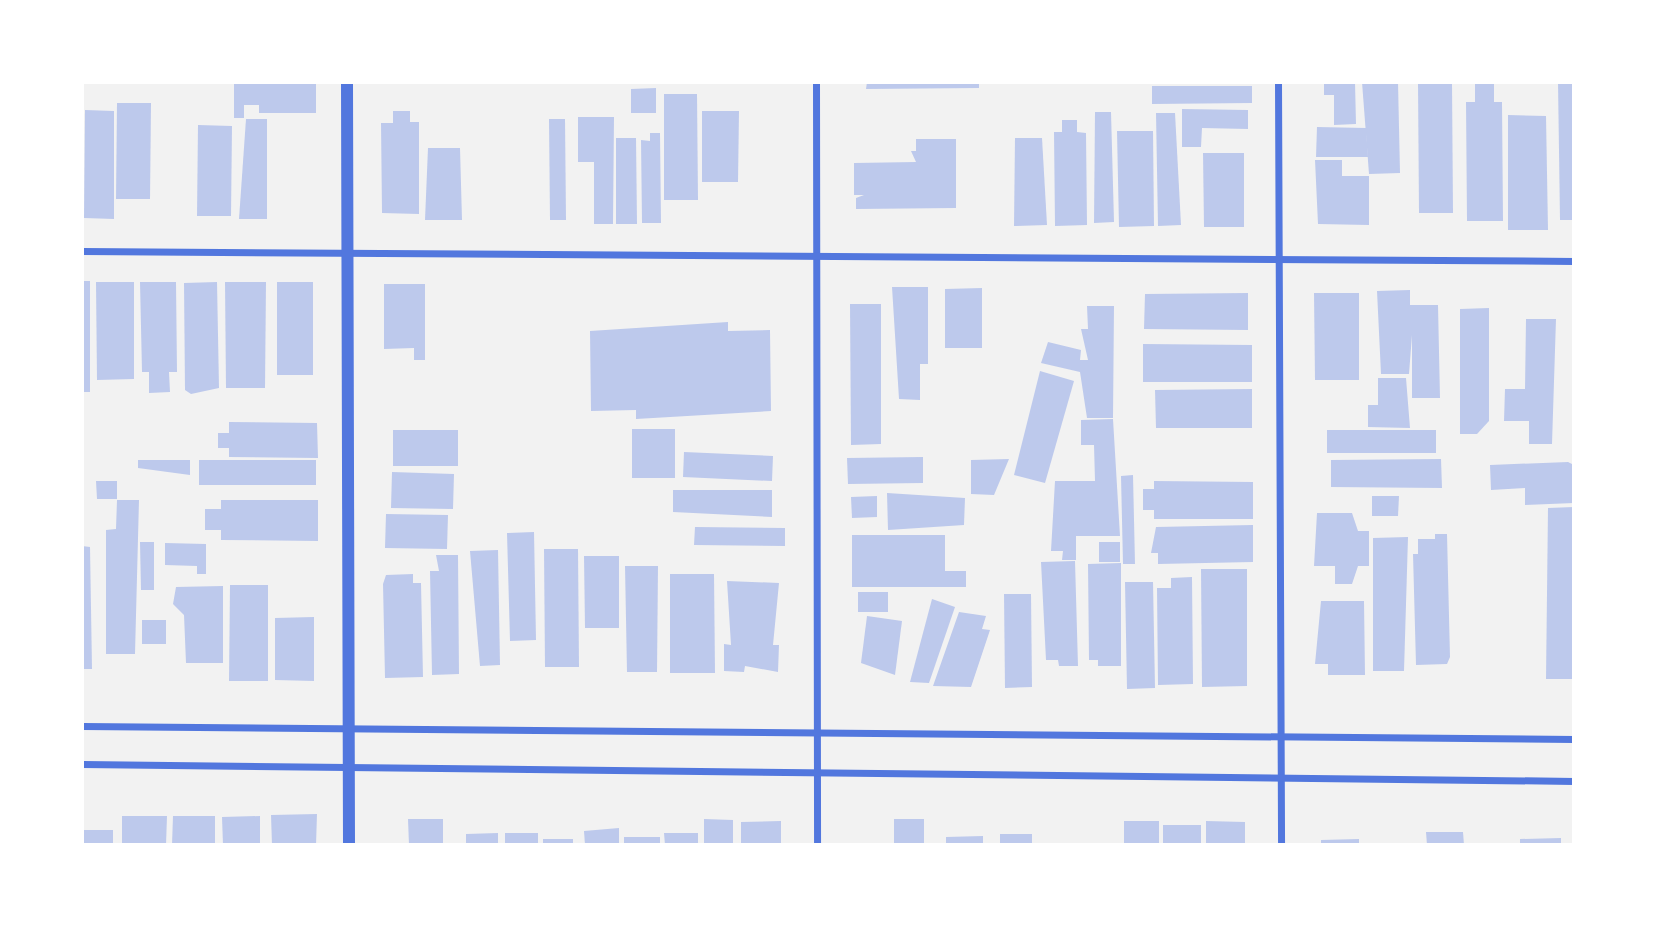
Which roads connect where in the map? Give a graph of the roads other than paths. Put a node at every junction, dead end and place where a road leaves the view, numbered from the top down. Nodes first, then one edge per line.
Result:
1 (347, 82) edge
2 (816, 82) edge
3 (1278, 82) edge
4 (82, 251) edge
5 (347, 253) junction
6 (816, 256) junction
7 (1279, 259) junction
8 (1574, 261) edge
9 (82, 726) edge
10 (349, 727) junction
11 (817, 730) junction
12 (1281, 736) junction
13 (1574, 739) edge
14 (82, 764) edge
15 (349, 766) junction
16 (817, 771) junction
17 (1281, 780) junction
18 (1574, 781) edge
19 (349, 845) edge
20 (817, 845) edge
21 (1281, 845) edge

1 - 5 street
2 - 6 street
3 - 7 street
4 - 5 street
5 - 6 street
5 - 10 street
6 - 7 street
6 - 11 street
7 - 8 street
7 - 12 street
9 - 10 street
10 - 11 street
10 - 15 street
11 - 12 street
11 - 16 street
12 - 13 street
12 - 17 street
14 - 15 street
15 - 16 street
15 - 19 street
16 - 17 street
16 - 20 street
17 - 18 street
17 - 21 street

